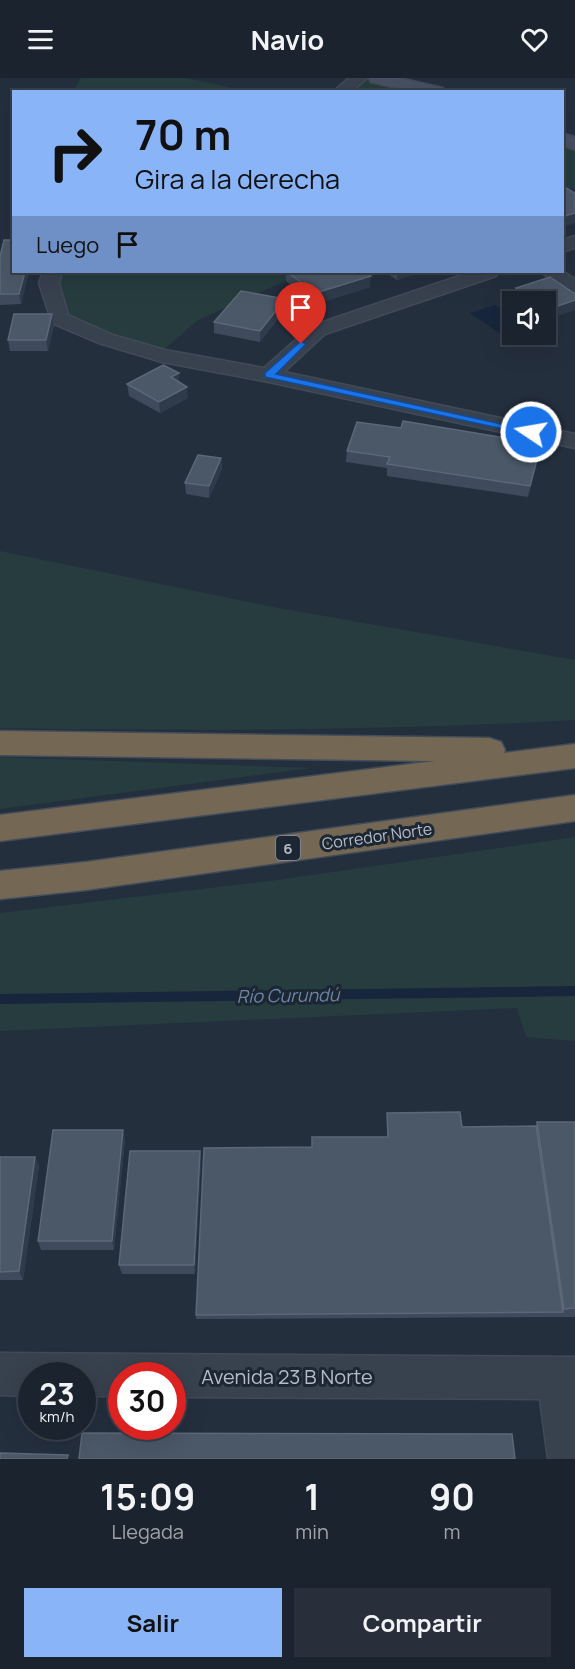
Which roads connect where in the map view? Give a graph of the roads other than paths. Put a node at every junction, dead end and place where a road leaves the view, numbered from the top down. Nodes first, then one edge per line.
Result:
1 (359, 78) edge
2 (377, 78) edge
3 (344, 90) edge
4 (428, 90) edge
5 (52, 273) edge
6 (486, 273) edge
7 (552, 273) edge
8 (575, 288) edge
9 (269, 375) junction
10 (575, 441) edge
11 (0, 743) edge
12 (575, 754) edge
13 (575, 808) edge
14 (0, 828) edge
15 (0, 885) edge
16 (0, 1374) edge
17 (567, 1378) edge
18 (570, 1459) edge

1 - 3 street
2 - 4 street
5 - 9 street
6 - 9 street
7 - 8 street
9 - 10 street
11 - 12 highway
12 - 14 highway
13 - 15 highway, Corredor Norte / 6
16 - 17 street, Avenida 23 B Norte
17 - 18 street

